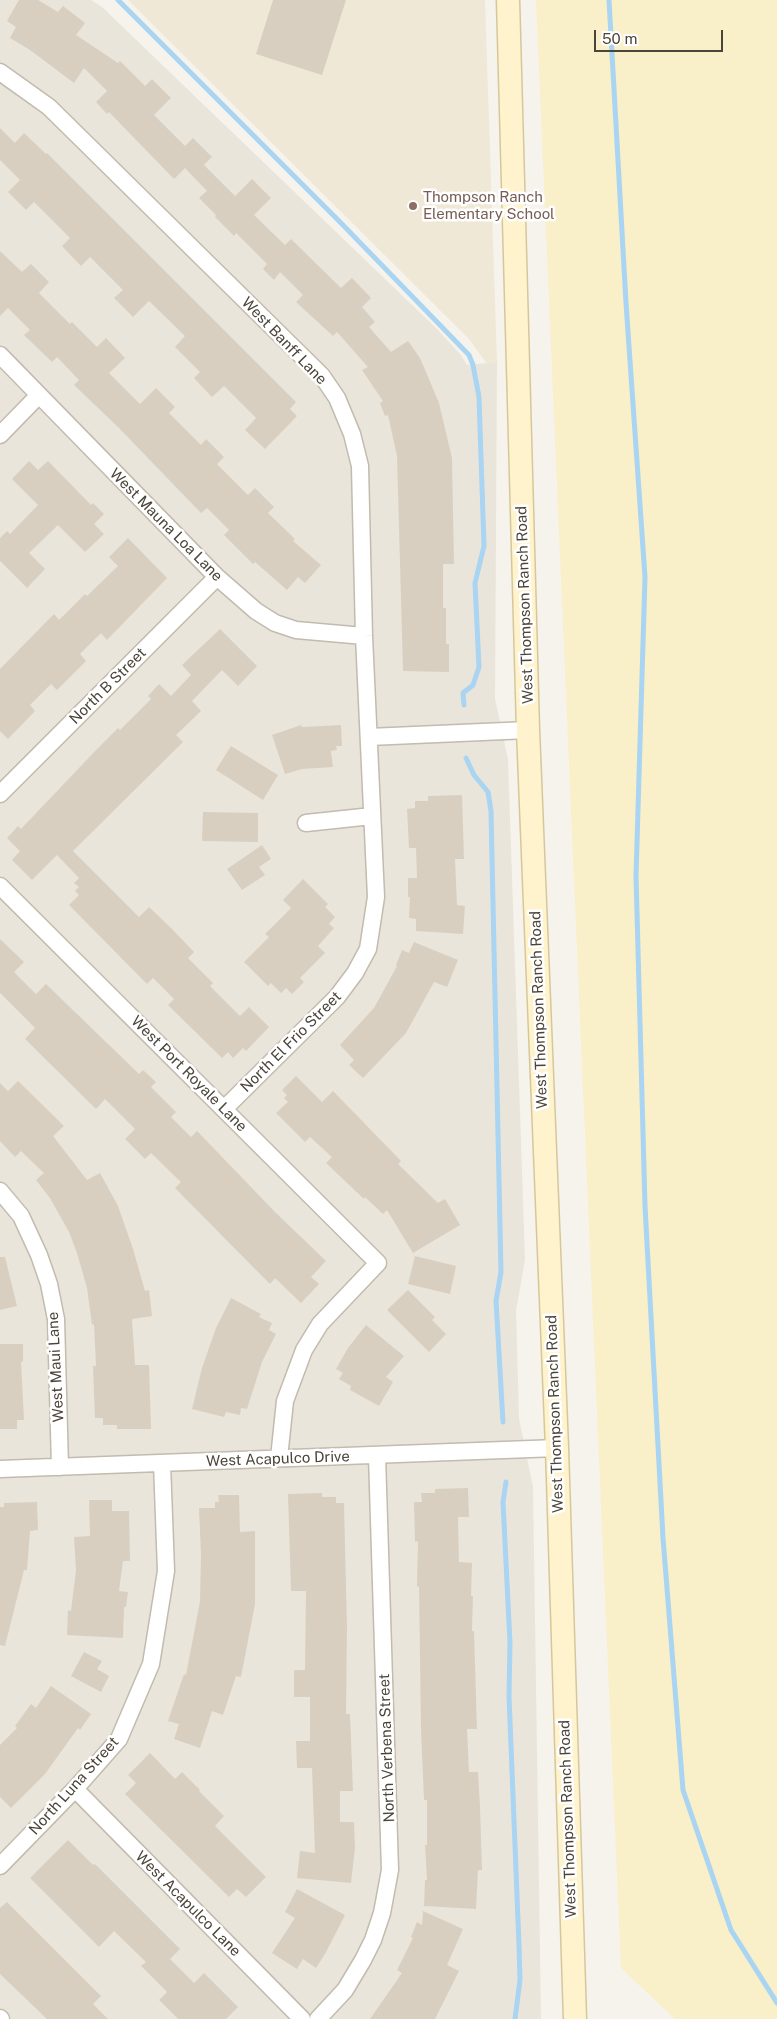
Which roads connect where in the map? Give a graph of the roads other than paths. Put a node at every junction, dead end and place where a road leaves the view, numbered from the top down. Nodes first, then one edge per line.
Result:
1 (508, 0) edge
2 (0, 72) edge
3 (0, 355) edge
4 (40, 395) junction
5 (0, 435) edge
6 (216, 577) junction
7 (364, 636) junction
8 (528, 730) junction
9 (369, 737) junction
10 (0, 794) edge
11 (372, 816) junction
12 (306, 823) dead end
13 (0, 886) edge
14 (224, 1109) junction
15 (0, 1191) edge
16 (557, 1448) junction
17 (377, 1456) junction
18 (279, 1458) junction
19 (162, 1463) junction
20 (60, 1467) junction
21 (0, 1469) edge
22 (75, 1789) junction
23 (0, 1866) edge
24 (302, 2019) edge
25 (318, 2019) edge
26 (575, 2019) edge

1 - 8 main road, West Thompson Ranch Road
2 - 7 street, West Banff Lane
3 - 4 street, West Mauna Loa Lane
4 - 5 street
4 - 6 street, West Mauna Loa Lane
6 - 7 street, West Mauna Loa Lane
6 - 10 street, North B Street
7 - 9 street, West Banff Lane
8 - 9 street
8 - 16 main road, West Thompson Ranch Road
9 - 11 street, North El Frio Street
11 - 12 street
11 - 14 street, North El Frio Street
13 - 14 street, West Port Royale Lane
14 - 18 street, West Port Royale Lane
15 - 20 street, West Maui Lane
16 - 17 street, West Acapulco Drive
16 - 26 main road, West Thompson Ranch Road
17 - 18 street, West Acapulco Drive
17 - 25 street, North Verbena Street
18 - 19 street, West Acapulco Drive
19 - 20 street, West Acapulco Drive
19 - 22 street, North Luna Street
20 - 21 street, West Acapulco Drive
22 - 23 street, North Luna Street
22 - 24 street, West Acapulco Lane

